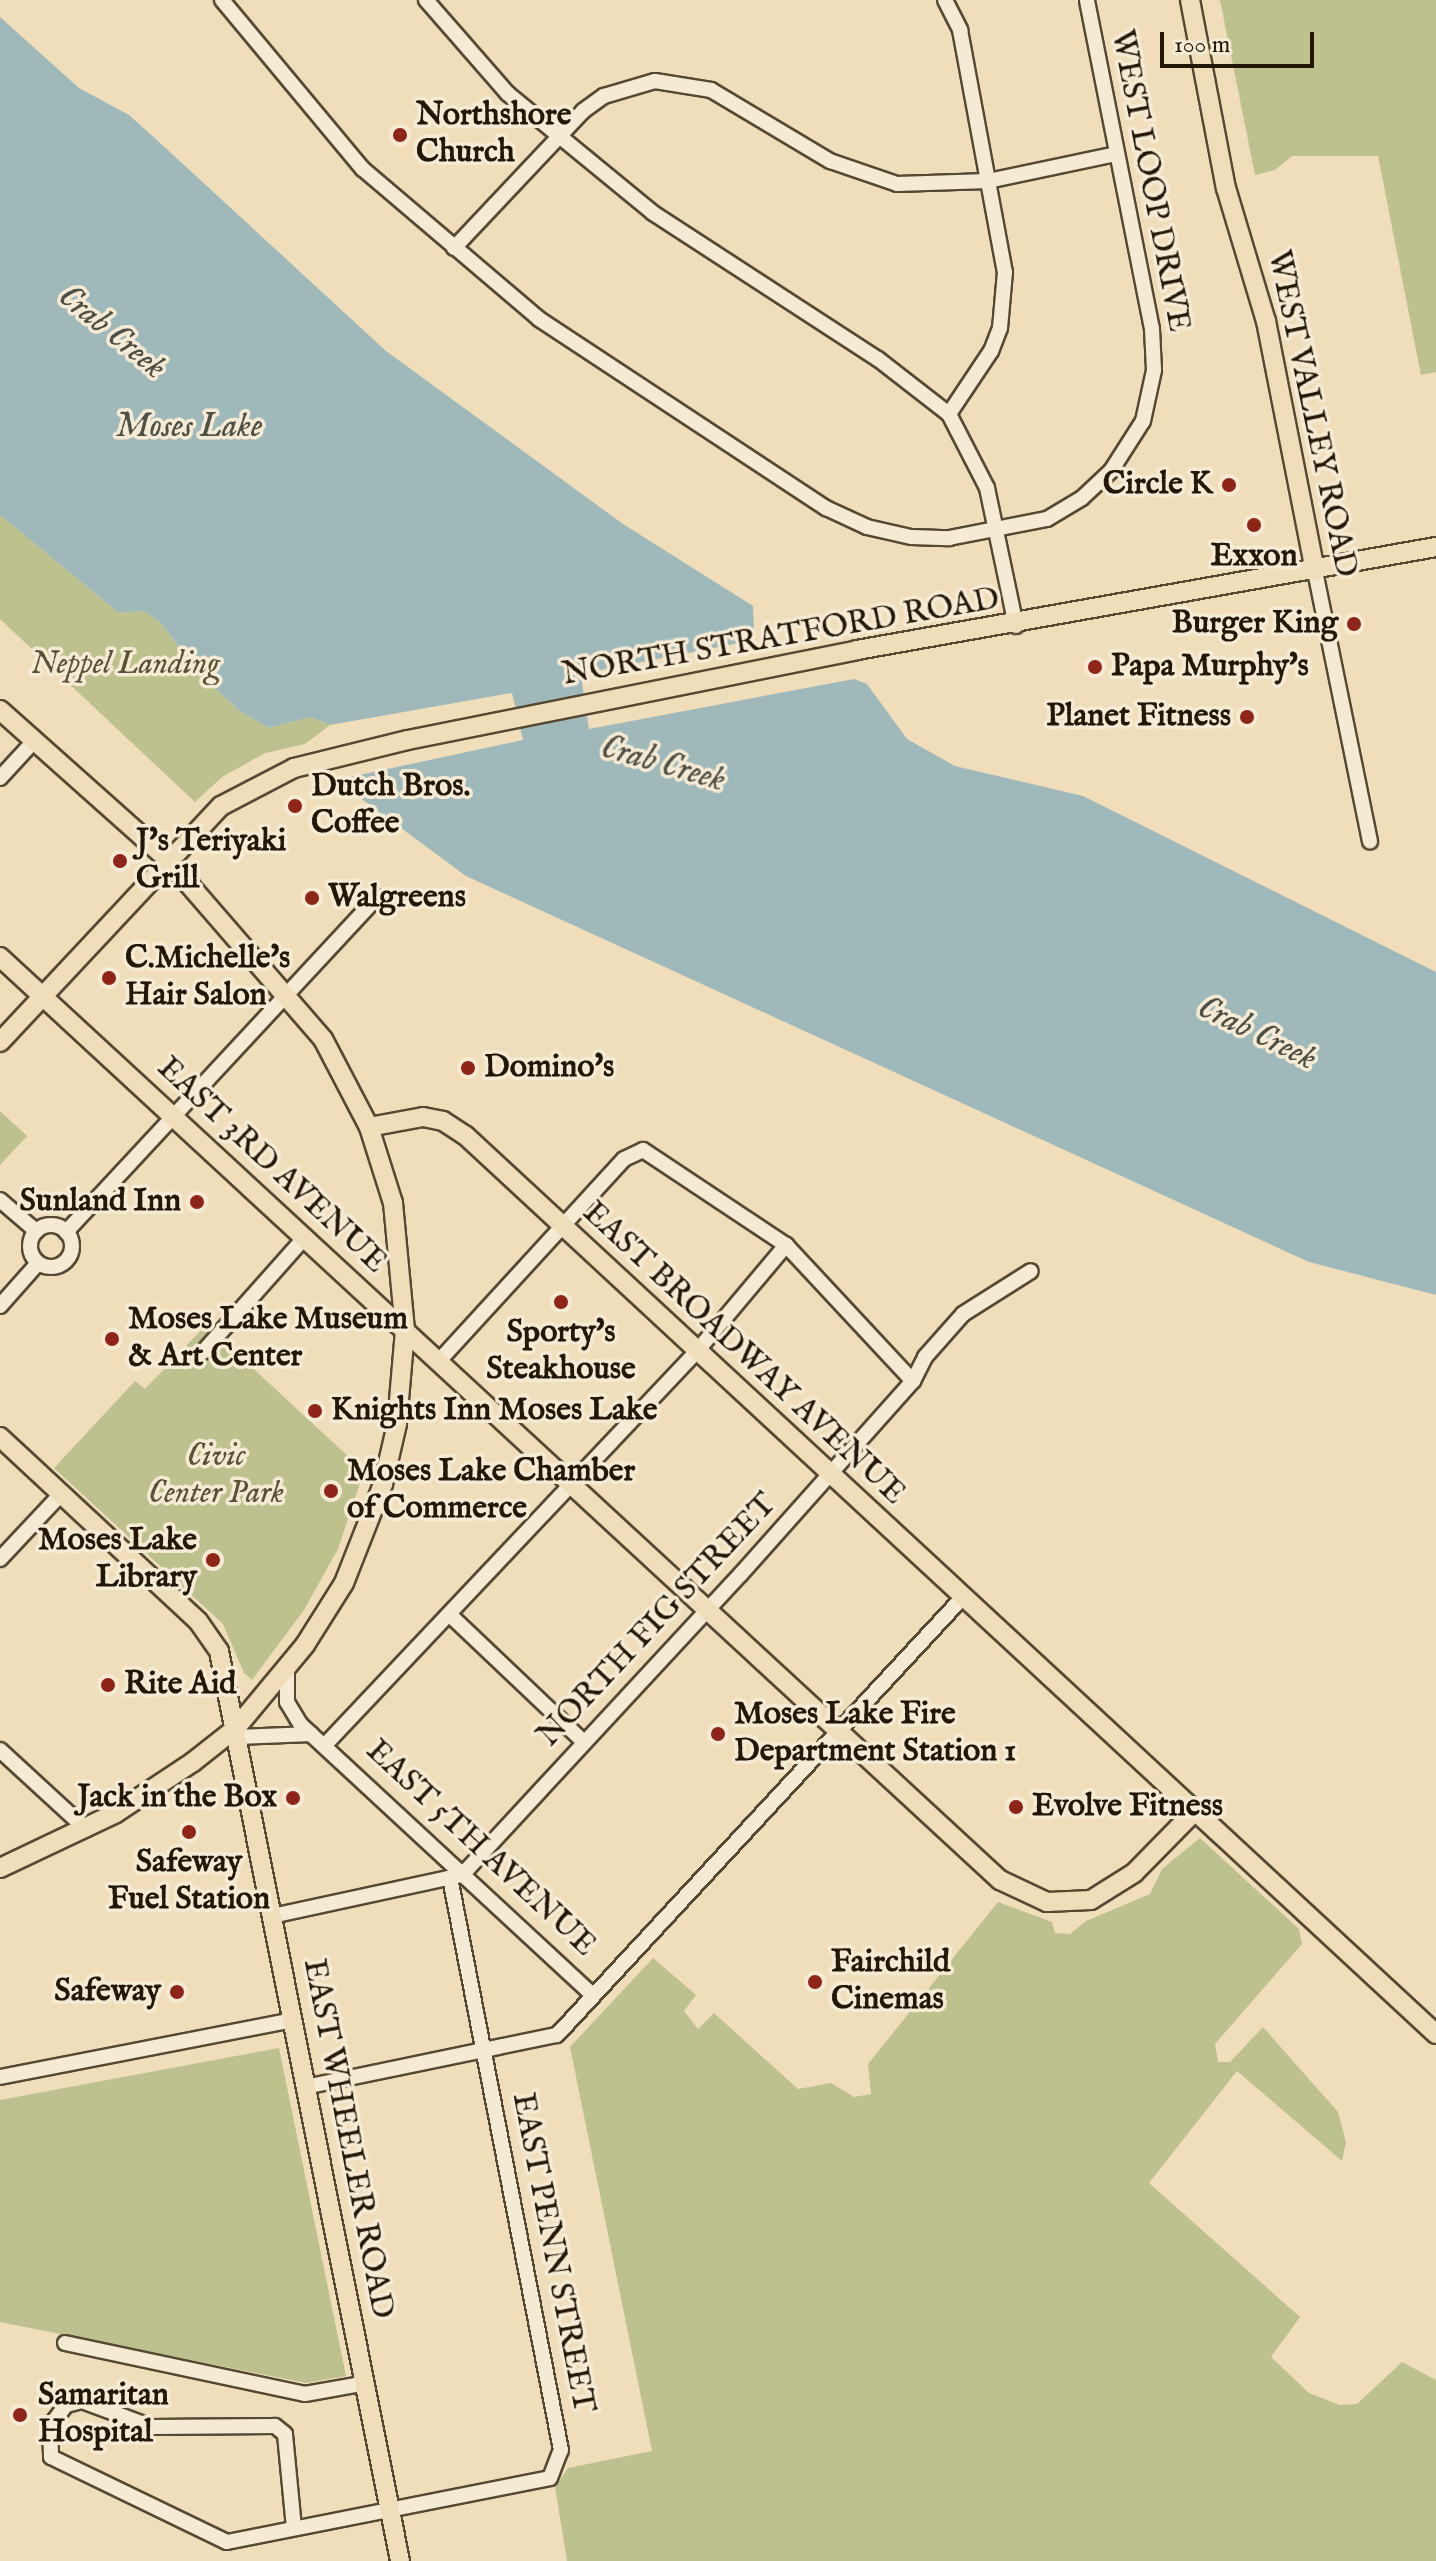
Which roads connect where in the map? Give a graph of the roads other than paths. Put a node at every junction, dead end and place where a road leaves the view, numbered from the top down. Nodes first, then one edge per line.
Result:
1 (222, 0) edge
2 (426, 0) edge
3 (945, 0) edge
4 (1087, 0) edge
5 (1190, 0) edge
6 (560, 135) junction
7 (1116, 154) junction
8 (988, 181) junction
9 (454, 248) junction
10 (949, 414) junction
11 (999, 532) junction
12 (1436, 547) edge
13 (1315, 571) junction
14 (1016, 626) junction
15 (0, 710) edge
16 (34, 741) junction
17 (0, 778) edge
18 (1370, 841) dead end
19 (167, 859) junction
20 (377, 897) dead end
21 (0, 957) edge
22 (287, 992) junction
23 (42, 996) junction
24 (0, 1042) edge
25 (173, 1117) junction
26 (369, 1127) junction
27 (0, 1200) edge
28 (562, 1228) junction
29 (36, 1231) junction
30 (66, 1232) junction
31 (305, 1237) junction
32 (786, 1245) junction
33 (38, 1263) junction
34 (1031, 1271) dead end
35 (0, 1306) edge
36 (405, 1330) junction
37 (698, 1350) junction
38 (203, 1352) dead end
39 (438, 1362) junction
40 (913, 1381) junction
41 (0, 1437) edge
42 (830, 1474) junction
43 (573, 1484) junction
44 (61, 1494) junction
45 (0, 1559) edge
46 (963, 1597) junction
47 (708, 1609) junction
48 (451, 1616) junction
49 (288, 1666) junction
50 (840, 1729) junction
51 (237, 1732) junction
52 (311, 1734) junction
53 (584, 1742) junction
54 (325, 1745) junction
55 (0, 1750) edge
56 (1194, 1812) junction
57 (86, 1829) junction
58 (0, 1868) edge
59 (456, 1876) junction
60 (272, 1916) junction
61 (593, 1995) junction
62 (293, 2020) junction
63 (1436, 2034) edge
64 (484, 2053) junction
65 (0, 2077) edge
66 (305, 2087) junction
67 (65, 2343) dead end
68 (366, 2383) junction
69 (390, 2508) junction
70 (294, 2528) junction
71 (400, 2561) edge

1 - 9 street, WEST LOOP DRIVE
2 - 6 street
3 - 8 street
4 - 7 street, WEST LOOP DRIVE
5 - 13 main road, WEST VALLEY ROAD
6 - 8 street
6 - 9 street
6 - 10 street
7 - 8 street
7 - 11 street, WEST LOOP DRIVE
8 - 10 street
9 - 11 street, WEST LOOP DRIVE
10 - 11 street
11 - 14 street
12 - 13 main road, NORTH STRATFORD ROAD
13 - 14 main road, NORTH STRATFORD ROAD
13 - 18 street, WEST VALLEY ROAD
14 - 19 main road, NORTH STRATFORD ROAD
15 - 16 main road
16 - 17 street
16 - 19 main road
19 - 22 main road
19 - 23 main road, NORTH STRATFORD ROAD
20 - 22 street
21 - 23 main road, EAST 3RD AVENUE
22 - 25 street
22 - 26 main road
23 - 24 main road, NORTH STRATFORD ROAD
23 - 25 main road, EAST 3RD AVENUE
25 - 30 street
25 - 31 main road, EAST 3RD AVENUE
26 - 28 main road, EAST BROADWAY AVENUE
26 - 36 main road
27 - 29 street
28 - 32 street
28 - 37 main road, EAST BROADWAY AVENUE
28 - 39 street
29 - 30 street
29 - 33 street
30 - 33 street
31 - 36 main road, EAST 3RD AVENUE
31 - 38 street
32 - 37 street
32 - 40 street
33 - 35 street
34 - 40 street, NORTH FIG STREET
36 - 39 main road, EAST 3RD AVENUE
36 - 49 main road
37 - 42 main road, EAST BROADWAY AVENUE
37 - 43 street
39 - 43 main road, EAST 3RD AVENUE
40 - 42 street, NORTH FIG STREET
41 - 44 main road
42 - 46 main road, EAST BROADWAY AVENUE
42 - 47 street, NORTH FIG STREET
43 - 47 main road, EAST 3RD AVENUE
43 - 48 street
44 - 45 street
44 - 51 main road
46 - 50 street
46 - 56 main road, EAST BROADWAY AVENUE
47 - 50 main road, EAST 3RD AVENUE
47 - 53 street, NORTH FIG STREET
48 - 53 street
48 - 54 street
49 - 51 main road
49 - 52 street, EAST 5TH AVENUE
50 - 56 main road, EAST 3RD AVENUE
50 - 61 street
51 - 52 street
51 - 57 main road
51 - 60 main road, EAST WHEELER ROAD
52 - 54 street, EAST 5TH AVENUE
53 - 59 street, NORTH FIG STREET
54 - 59 street, EAST 5TH AVENUE
55 - 57 street
56 - 63 main road, EAST BROADWAY AVENUE
57 - 58 main road
59 - 60 street
59 - 61 street, EAST 5TH AVENUE
59 - 64 street, EAST PENN STREET
60 - 62 main road, EAST WHEELER ROAD
61 - 64 street
62 - 65 street
62 - 66 main road, EAST WHEELER ROAD
64 - 66 street
64 - 69 street, EAST PENN STREET
66 - 68 main road, EAST WHEELER ROAD
67 - 68 street
68 - 69 main road, EAST WHEELER ROAD
69 - 70 street
69 - 71 main road, EAST WHEELER ROAD
70 - 70 street

